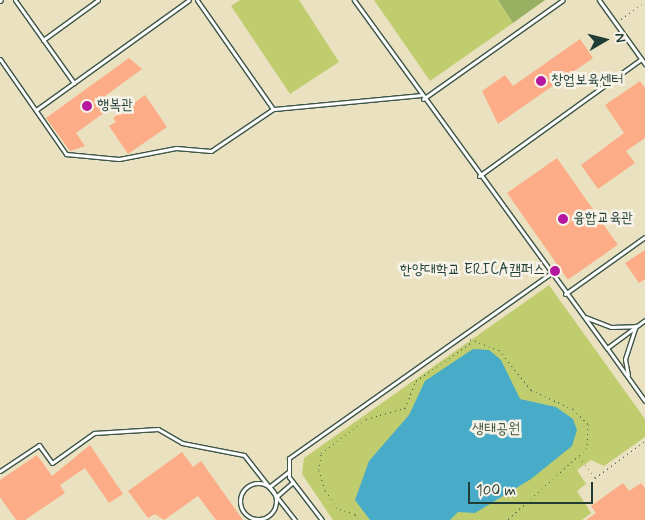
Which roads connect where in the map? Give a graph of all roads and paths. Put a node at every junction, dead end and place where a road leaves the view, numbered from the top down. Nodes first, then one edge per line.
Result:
1 (15, 0) edge
2 (98, 0) edge
3 (189, 0) edge
4 (197, 0) edge
5 (354, 0) edge
6 (564, 0) edge
7 (599, 0) edge
8 (645, 2) edge
9 (616, 23) junction
10 (43, 40) junction
11 (0, 59) edge
12 (641, 59) junction
13 (645, 64) edge
14 (74, 83) junction
15 (420, 95) junction
16 (423, 99) junction
17 (274, 109) junction
18 (36, 110) junction
19 (479, 176) junction
20 (645, 237) edge
21 (550, 274) junction
22 (565, 294) junction
23 (582, 315) junction
24 (645, 320) edge
25 (637, 326) junction
26 (607, 348) junction
27 (629, 379) junction
28 (645, 401) edge
29 (645, 441) edge
30 (579, 456) junction
31 (0, 471) edge
32 (288, 472) junction
33 (293, 482) junction
34 (271, 488) junction
35 (276, 496) junction
36 (295, 520) edge
37 (322, 520) edge
38 (357, 520) edge
39 (507, 520) edge

1 - 10 lane
2 - 10 lane
3 - 14 lane
4 - 17 lane
5 - 15 lane
6 - 16 lane
7 - 9 lane
8 - 9 path
9 - 12 lane
10 - 14 lane
11 - 18 lane
12 - 13 lane
12 - 19 lane
14 - 18 lane
15 - 16 lane
15 - 17 lane
16 - 19 lane
17 - 18 lane
19 - 21 lane
20 - 22 lane
21 - 22 lane
21 - 32 lane
22 - 23 lane
23 - 25 lane
23 - 26 lane
24 - 25 lane
25 - 26 lane
25 - 27 lane
26 - 27 lane
27 - 28 lane
29 - 30 path
30 - 38 path
30 - 39 path
31 - 34 lane
32 - 33 lane
32 - 34 lane
33 - 35 lane
33 - 37 lane
34 - 34 lane
34 - 35 lane
35 - 36 lane

